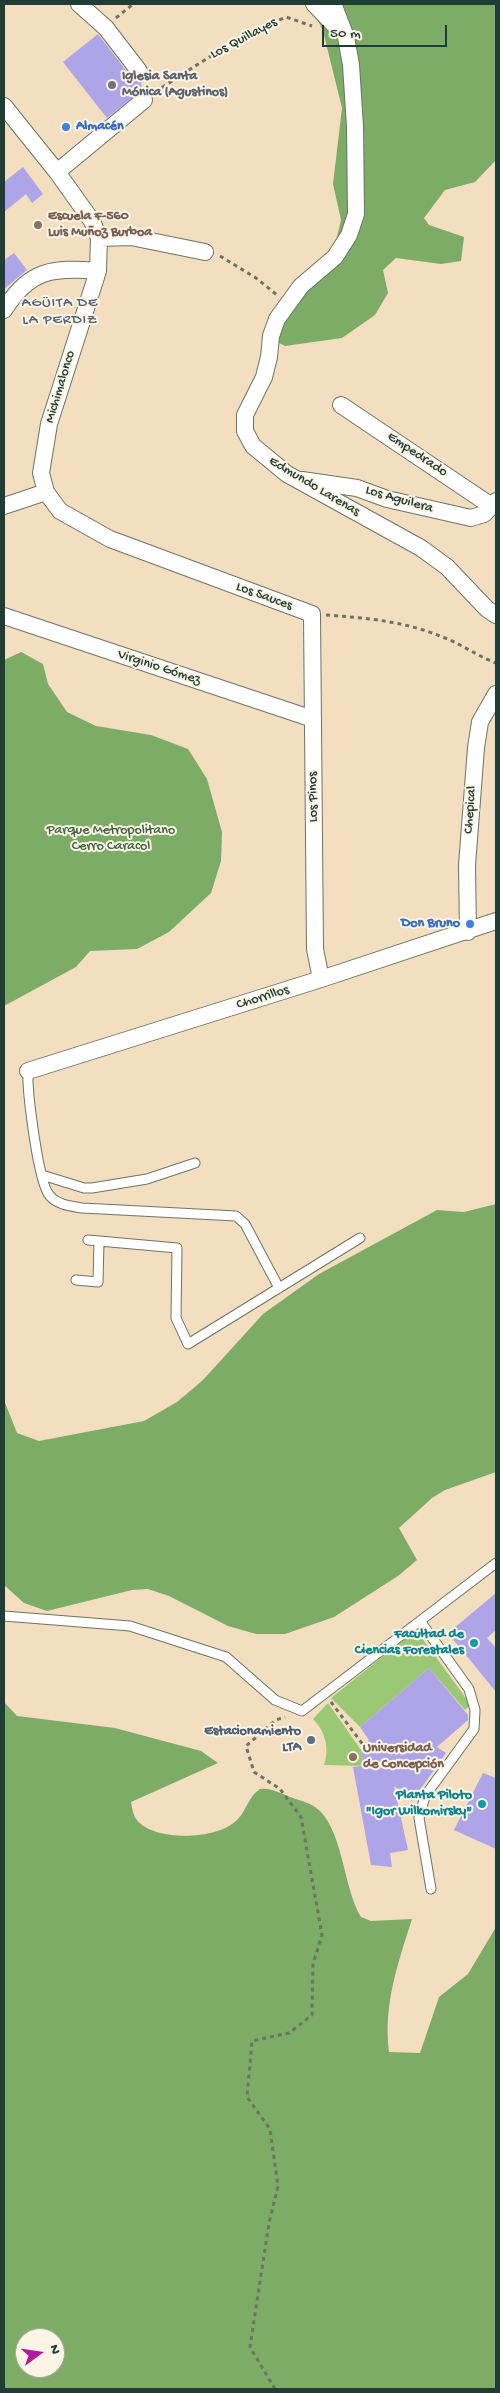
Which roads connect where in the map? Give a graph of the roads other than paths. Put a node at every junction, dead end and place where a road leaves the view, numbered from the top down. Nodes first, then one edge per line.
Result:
1 (79, 4) edge
2 (314, 4) edge
3 (333, 5) edge
4 (346, 37) junction
5 (139, 71) dead end
6 (144, 100) road end
7 (4, 106) edge
8 (57, 172) junction
9 (99, 238) junction
10 (205, 252) road end
11 (98, 271) junction
12 (4, 310) edge
13 (341, 405) dead end
14 (295, 479) junction
15 (46, 492) junction
16 (495, 504) edge
17 (4, 506) edge
18 (312, 614) joint
19 (496, 615) edge
20 (4, 616) edge
21 (496, 694) edge
22 (313, 719) junction
23 (496, 921) edge
24 (468, 932) junction
25 (321, 980) junction
26 (28, 1070) joint
27 (195, 1163) dead end
28 (42, 1175) junction
29 (360, 1238) dead end
30 (88, 1240) dead end
31 (99, 1241) junction
32 (76, 1280) dead end
33 (279, 1288) junction
34 (496, 1563) edge
35 (4, 1616) edge
36 (420, 1621) junction
37 (431, 1889) dead end

1 - 5 street
2 - 4 street
3 - 4 street, Edmundo Larenas
4 - 14 street, Edmundo Larenas
6 - 8 street
7 - 8 street, Michimalonco
8 - 9 street, Michimalonco
9 - 10 street
9 - 11 street, Michimalonco
11 - 12 street
11 - 15 street, Michimalonco
13 - 16 street, Empedrado
14 - 16 street, Los Aguilera
14 - 19 street, Edmundo Larenas
15 - 17 street
15 - 18 street, Los Sauces
18 - 22 street, Los Pinos
20 - 22 street, Virginio Gómez
21 - 24 street, Chepical
22 - 25 street, Los Pinos
23 - 24 street, Chorrillos
24 - 25 street, Chorrillos
25 - 26 street, Chorrillos
26 - 28 lane
27 - 28 lane
28 - 33 lane
29 - 33 lane
30 - 31 lane
31 - 32 lane
31 - 33 lane
34 - 36 lane
35 - 36 lane
36 - 37 lane

